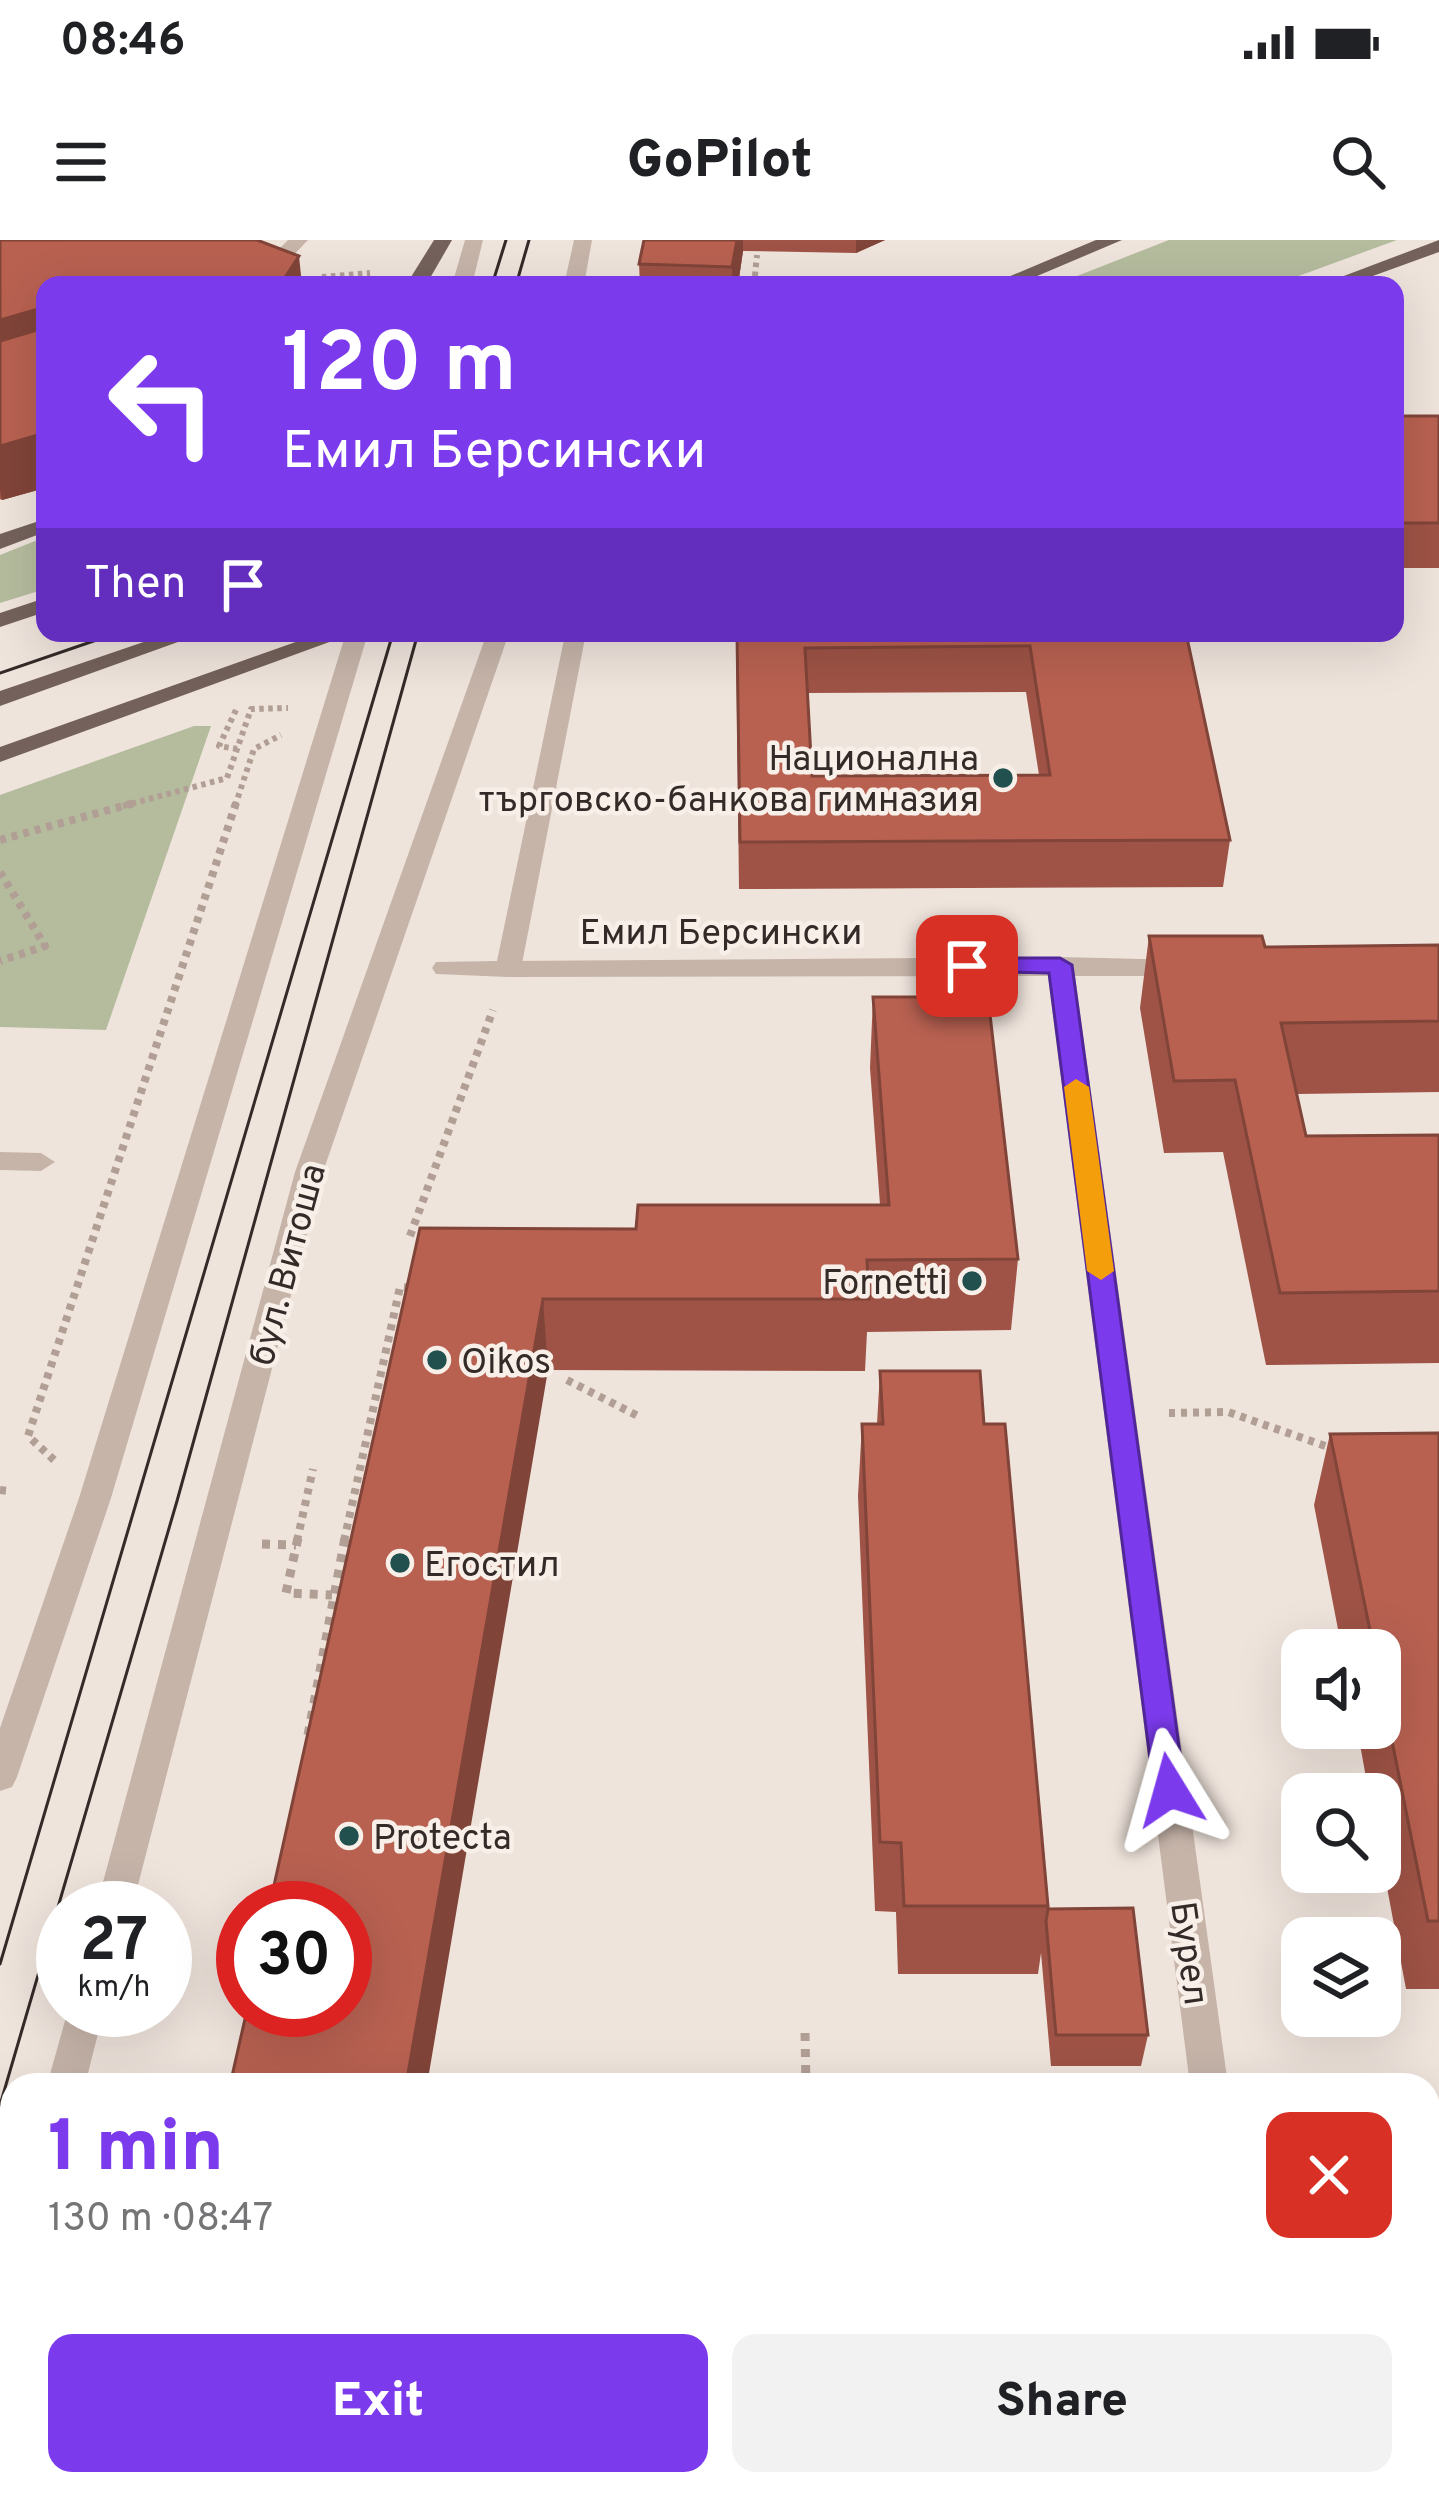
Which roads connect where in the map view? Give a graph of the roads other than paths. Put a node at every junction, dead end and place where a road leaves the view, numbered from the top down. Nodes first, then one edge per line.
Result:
1 (299, 240) edge
2 (443, 240) edge
3 (474, 240) edge
4 (583, 240) edge
5 (1113, 240) edge
6 (1439, 246) edge
7 (233, 265) edge
8 (255, 276) edge
9 (269, 276) edge
10 (421, 276) edge
11 (464, 276) edge
12 (576, 276) edge
13 (1022, 276) edge
14 (1355, 276) edge
15 (36, 528) edge
16 (0, 542) edge
17 (36, 608) edge
18 (0, 620) edge
19 (166, 642) edge
20 (317, 642) edge
21 (354, 642) edge
22 (495, 642) edge
23 (575, 642) edge
24 (0, 699) edge
25 (0, 754) edge
26 (1060, 965) junction
27 (445, 968) dead end
28 (1202, 968) edge
29 (508, 969) junction
30 (0, 1162) edge
31 (40, 1162) dead end
32 (0, 1777) edge
33 (120, 1881) edge
34 (78, 2037) edge
35 (68, 2073) edge
36 (1207, 2073) edge

1 - 9 street
2 - 10 main road
3 - 11 street
4 - 12 street
5 - 13 main road
6 - 14 main road
7 - 8 street
15 - 16 main road
17 - 18 main road
19 - 24 main road
20 - 25 main road
21 - 32 street
22 - 33 street, бул. Витоша
23 - 29 street
26 - 28 street, Емил Берсински
26 - 29 street, Емил Берсински
26 - 36 street, Бурел
27 - 29 street, Емил Берсински
30 - 31 street
34 - 35 street

